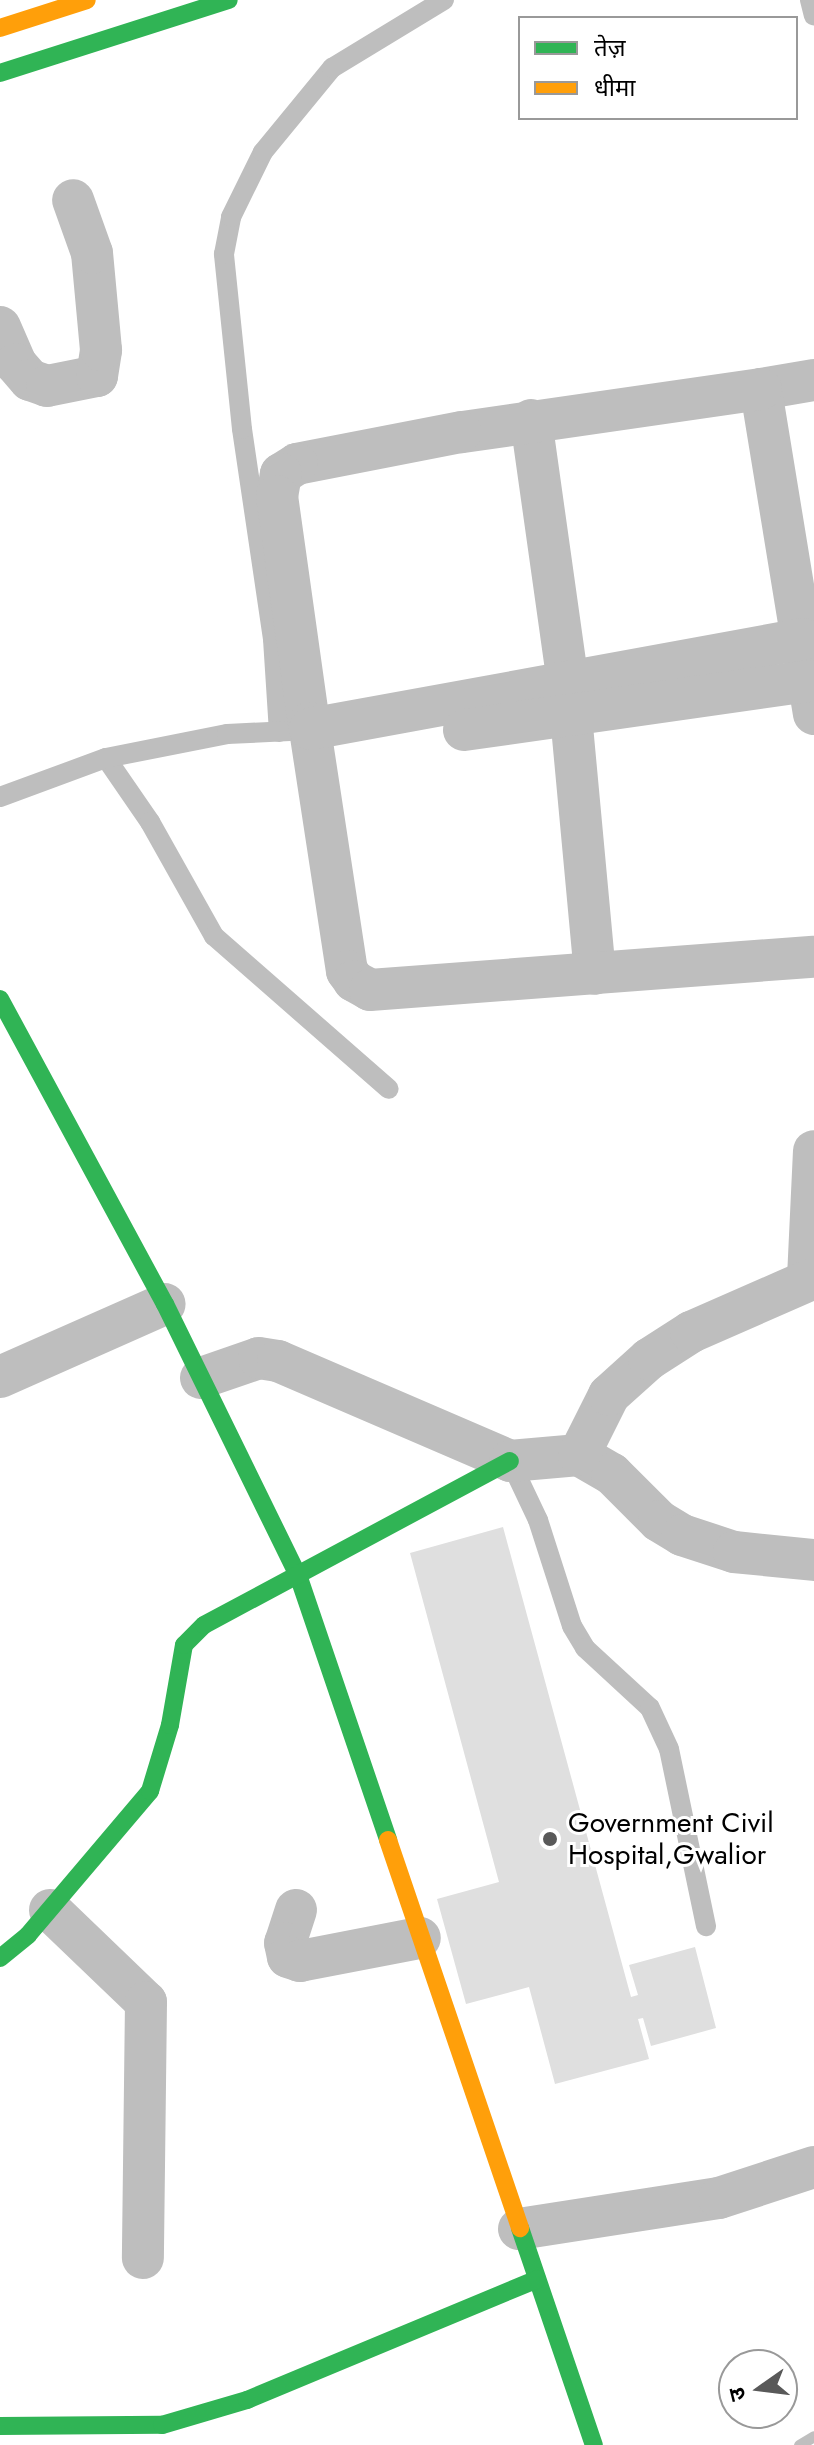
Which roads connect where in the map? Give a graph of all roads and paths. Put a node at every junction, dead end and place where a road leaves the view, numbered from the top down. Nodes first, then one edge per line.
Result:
1 (87, 0) edge
2 (229, 0) edge
3 (444, 0) edge
4 (810, 0) edge
5 (814, 16) edge
6 (0, 28) edge
7 (0, 73) edge
8 (73, 200) dead end
9 (0, 327) edge
10 (814, 380) edge
11 (761, 389) junction
12 (531, 420) junction
13 (803, 639) junction
14 (812, 698) edge
15 (568, 699) junction
16 (302, 738) junction
17 (106, 758) junction
18 (0, 797) edge
19 (814, 957) edge
20 (595, 974) junction
21 (1, 1002) edge
22 (10, 1045) edge
23 (389, 1089) dead end
24 (814, 1151) edge
25 (811, 1278) edge
26 (165, 1304) junction
27 (0, 1377) edge
28 (201, 1378) junction
29 (579, 1455) junction
30 (510, 1461) junction
31 (814, 1560) edge
32 (299, 1578) junction
33 (50, 1910) junction
34 (296, 1910) dead end
35 (706, 1926) dead end
36 (420, 1938) junction
37 (0, 1958) edge
38 (814, 2167) edge
39 (519, 2229) junction
40 (143, 2258) dead end
41 (537, 2279) junction
42 (0, 2426) edge
43 (594, 2445) edge

1 - 6 main road
2 - 7 main road
3 - 16 lane
4 - 5 lane
8 - 9 street
10 - 11 street
11 - 12 street
11 - 13 street
12 - 15 street
12 - 16 street
13 - 14 street
13 - 15 street
14 - 15 street
15 - 16 street
15 - 20 street
16 - 17 lane
16 - 20 street
17 - 18 lane
17 - 23 lane
19 - 20 street
21 - 22 main road
22 - 26 main road
24 - 25 street
25 - 29 street
26 - 27 street
26 - 28 main road
28 - 30 street
28 - 32 main road
29 - 30 street
29 - 31 street
30 - 32 main road
30 - 35 lane
32 - 33 main road
32 - 36 main road
33 - 37 main road
33 - 40 street
34 - 36 street
36 - 39 main road
38 - 39 street
39 - 41 main road
41 - 42 main road
41 - 43 main road

